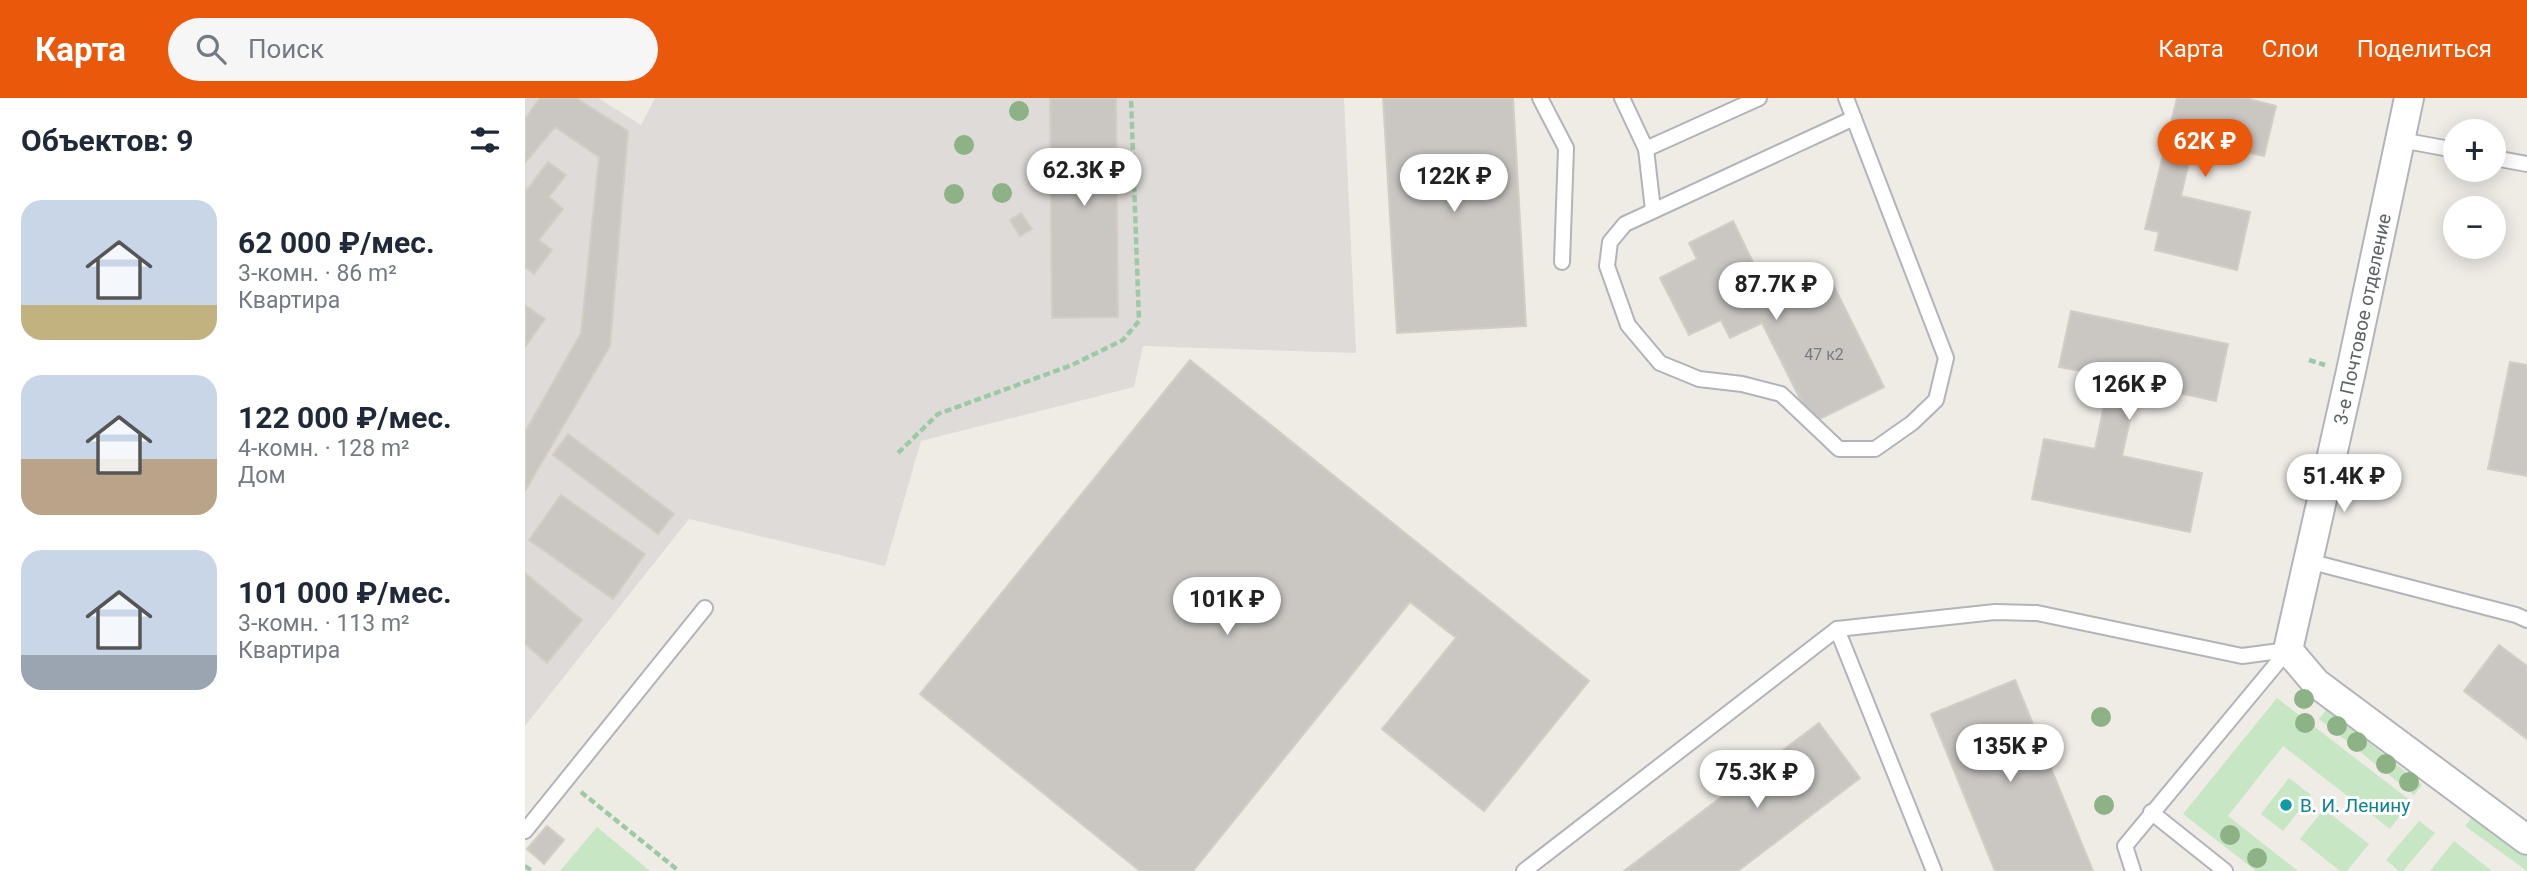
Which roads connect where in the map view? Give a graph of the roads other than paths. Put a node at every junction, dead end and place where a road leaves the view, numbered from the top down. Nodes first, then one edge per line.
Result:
1 (1540, 98) edge
2 (1622, 98) edge
3 (1759, 98) edge
4 (1846, 98) edge
5 (2409, 98) edge
6 (1854, 118) junction
7 (2401, 140) junction
8 (2443, 148) edge
9 (1646, 149) junction
10 (2506, 160) edge
11 (2527, 164) edge
12 (1653, 210) junction
13 (1562, 262) dead end
14 (2308, 561) junction
15 (705, 608) dead end
16 (2527, 620) edge
17 (1837, 629) junction
18 (2288, 650) junction
19 (2151, 812) junction
20 (525, 831) edge
21 (2527, 840) edge
22 (1524, 871) edge
23 (1934, 871) edge
24 (2133, 871) edge
25 (2225, 871) edge

1 - 13 lane
2 - 9 lane
3 - 9 lane
4 - 6 lane
5 - 7 street, 3-е Почтовое отделение
6 - 12 lane
6 - 12 lane
7 - 8 lane
7 - 14 street, 3-е Почтовое отделение
9 - 12 lane
10 - 11 lane
14 - 16 lane
14 - 18 street, 3-е Почтовое отделение
15 - 20 lane
17 - 18 lane
17 - 22 lane
17 - 23 lane
18 - 19 lane
18 - 21 street
19 - 24 lane
19 - 25 lane

